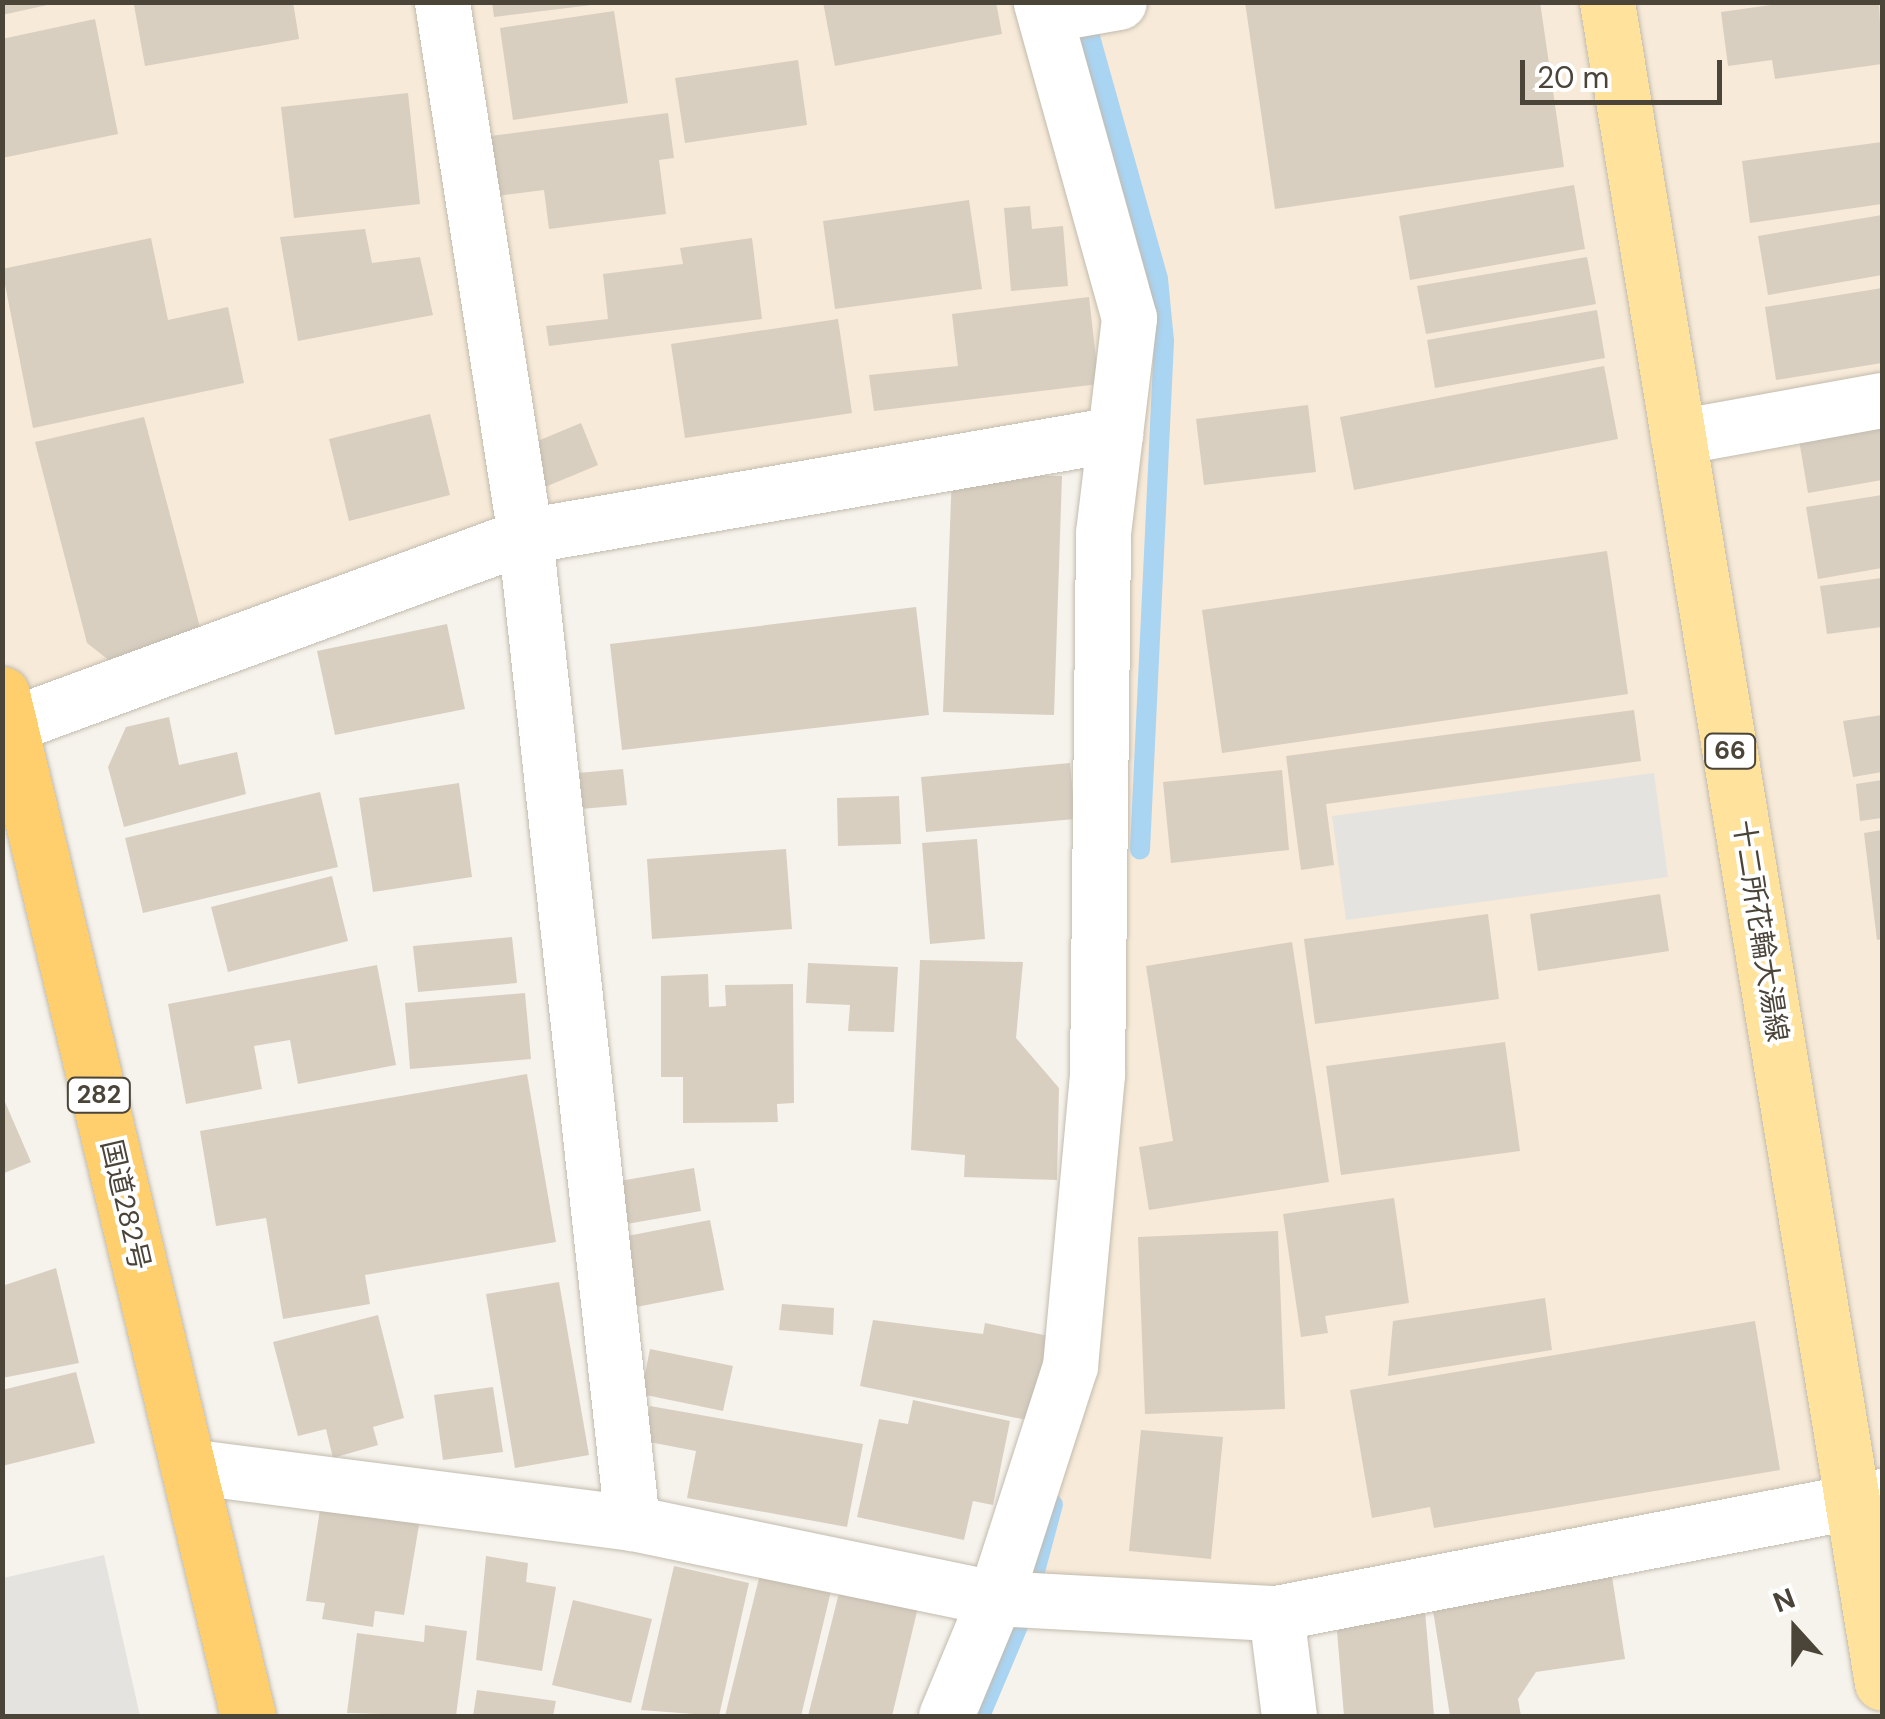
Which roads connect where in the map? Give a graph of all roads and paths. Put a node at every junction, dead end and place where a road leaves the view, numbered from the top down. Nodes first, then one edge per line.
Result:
1 (442, 2) edge
2 (1118, 2) edge
3 (1606, 2) edge
4 (1045, 10) edge
5 (1882, 400) edge
6 (1115, 434) junction
7 (1678, 437) junction
8 (525, 536) junction
9 (5, 715) edge
10 (188, 1466) junction
11 (1868, 1498) edge
12 (632, 1523) junction
13 (995, 1598) junction
14 (1276, 1613) junction
15 (1882, 1683) edge
16 (248, 1716) edge
17 (946, 1716) edge
18 (1289, 1716) edge

1 - 8 street
2 - 4 street
3 - 7 main road, 十二所花輪大湯線 / 66
4 - 6 street
5 - 7 street
6 - 8 street
6 - 13 street
7 - 11 main road, 十二所花輪大湯線 / 66
8 - 9 street
8 - 12 street
9 - 10 highway, 国道282号 / 282
10 - 12 street
10 - 16 highway, 国道282号 / 282
11 - 14 street
11 - 15 main road, 十二所花輪大湯線 / 66
12 - 13 street
13 - 14 street
13 - 17 street
14 - 18 street

